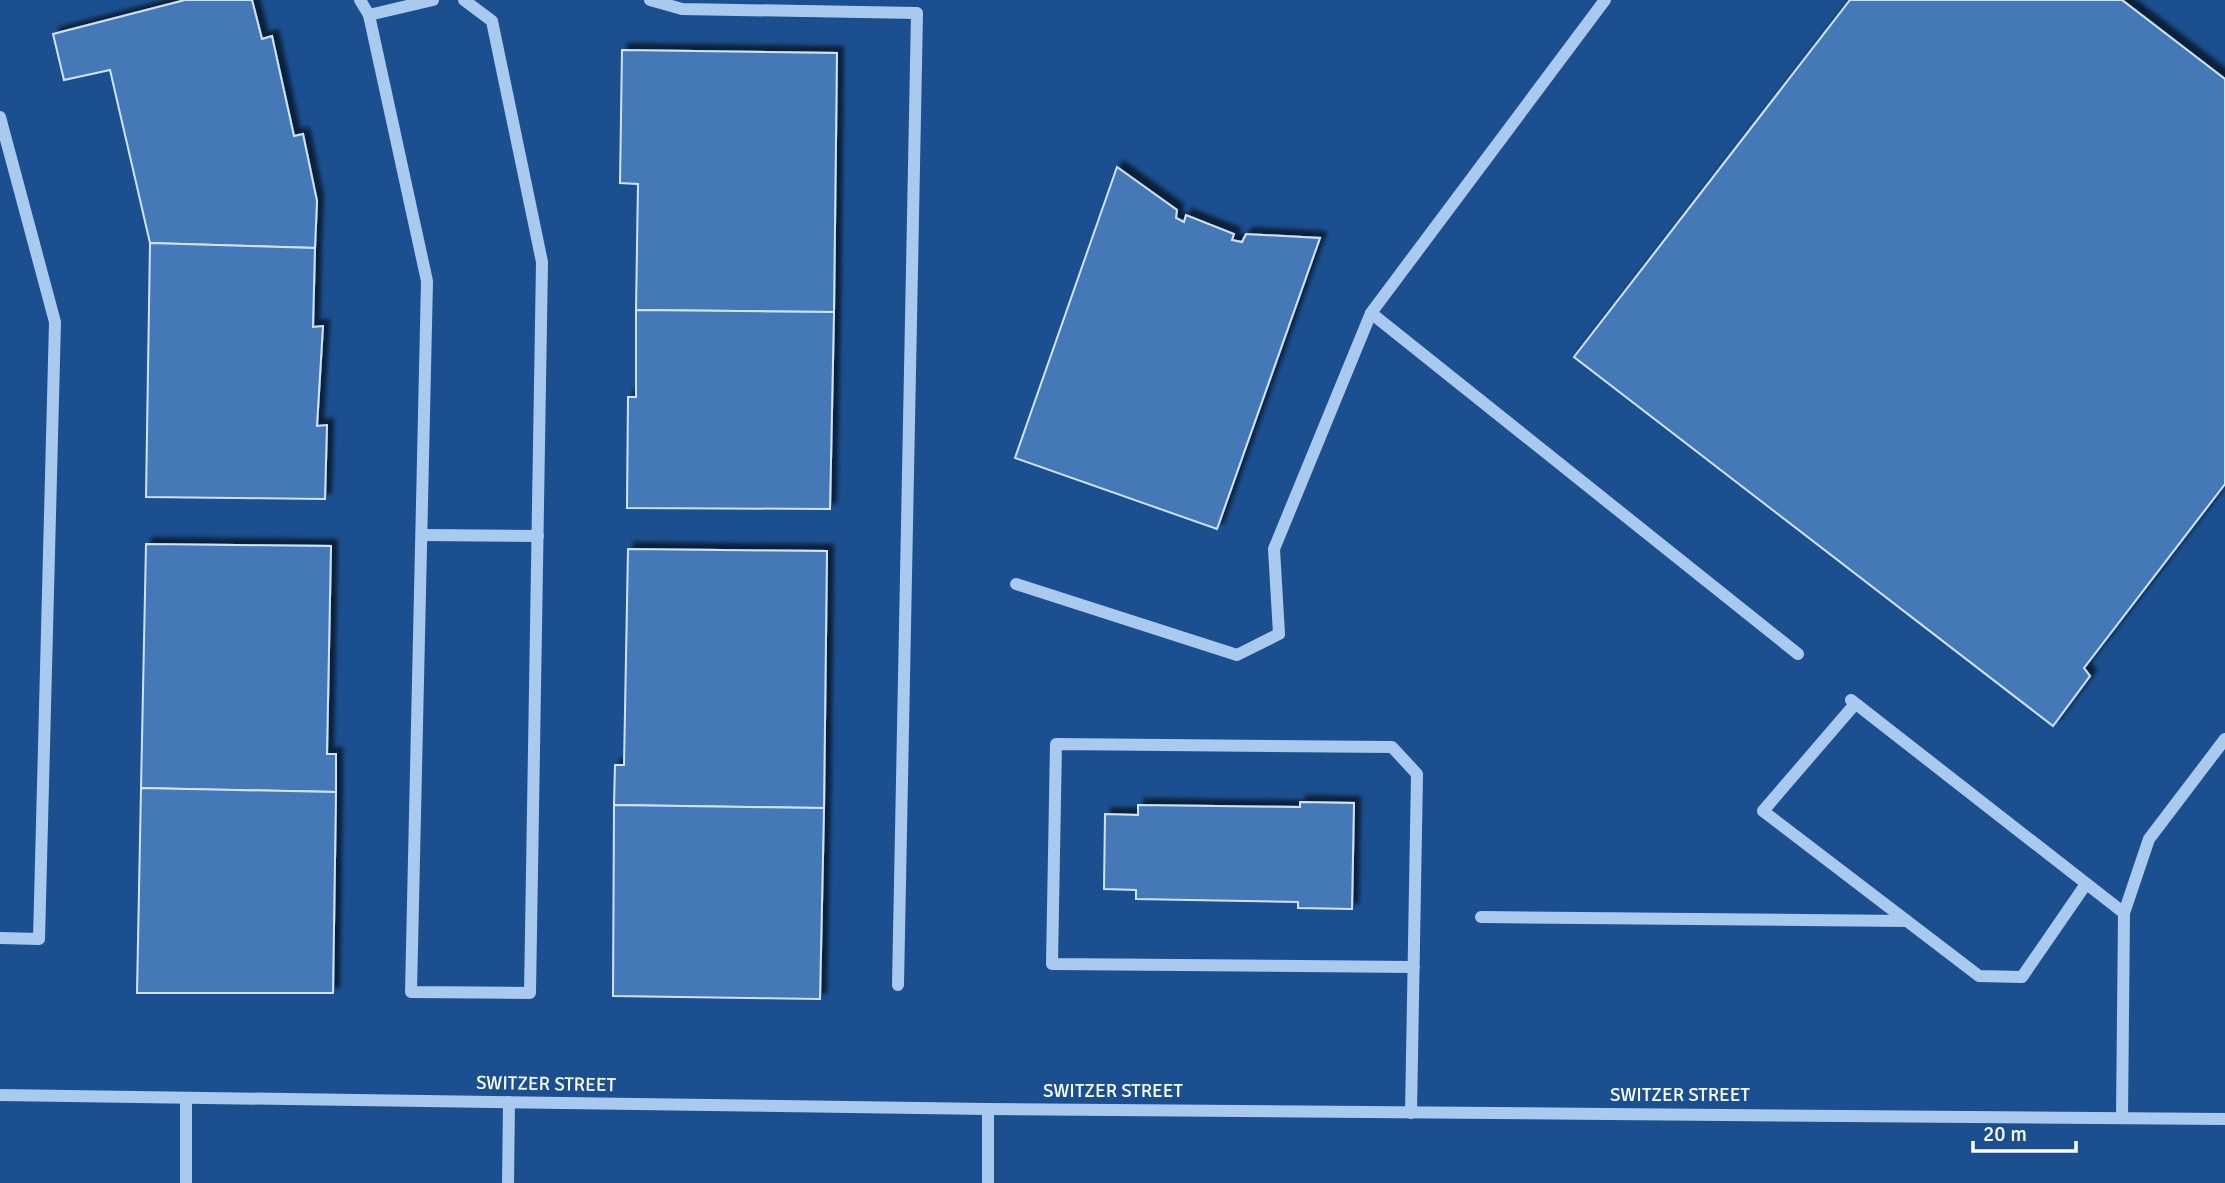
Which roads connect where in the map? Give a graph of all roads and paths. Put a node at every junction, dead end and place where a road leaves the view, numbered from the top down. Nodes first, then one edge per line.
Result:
1 (360, 0) edge
2 (433, 0) edge
3 (464, 0) edge
4 (650, 0) edge
5 (1605, 0) edge
6 (369, 15) junction
7 (0, 117) edge
8 (1371, 313) junction
9 (422, 535) junction
10 (538, 536) junction
11 (1016, 584) dead end
12 (1798, 654) dead end
13 (2225, 739) edge
14 (2086, 884) junction
15 (2124, 913) junction
16 (1481, 917) dead end
17 (1908, 921) junction
18 (0, 938) edge
19 (1414, 967) junction
20 (898, 985) dead end
21 (0, 1095) edge
22 (186, 1099) junction
23 (509, 1102) junction
24 (988, 1109) junction
25 (1411, 1112) junction
26 (2122, 1118) junction
27 (2225, 1119) edge
28 (186, 1183) edge
29 (508, 1183) edge
30 (988, 1183) edge

1 - 6 street
2 - 6 street
3 - 10 street
4 - 20 street
5 - 8 street
6 - 9 street
7 - 18 street
8 - 11 street
8 - 12 street
9 - 10 street
9 - 10 street
13 - 15 street
14 - 15 street
14 - 17 street
14 - 17 street
15 - 26 street
16 - 17 street
19 - 19 street
19 - 25 street
21 - 22 street, SWITZER STREET
22 - 23 street, SWITZER STREET
22 - 28 street
23 - 24 street, SWITZER STREET
23 - 29 street
24 - 25 street, SWITZER STREET
24 - 30 street
25 - 26 street, SWITZER STREET
26 - 27 street, SWITZER STREET

